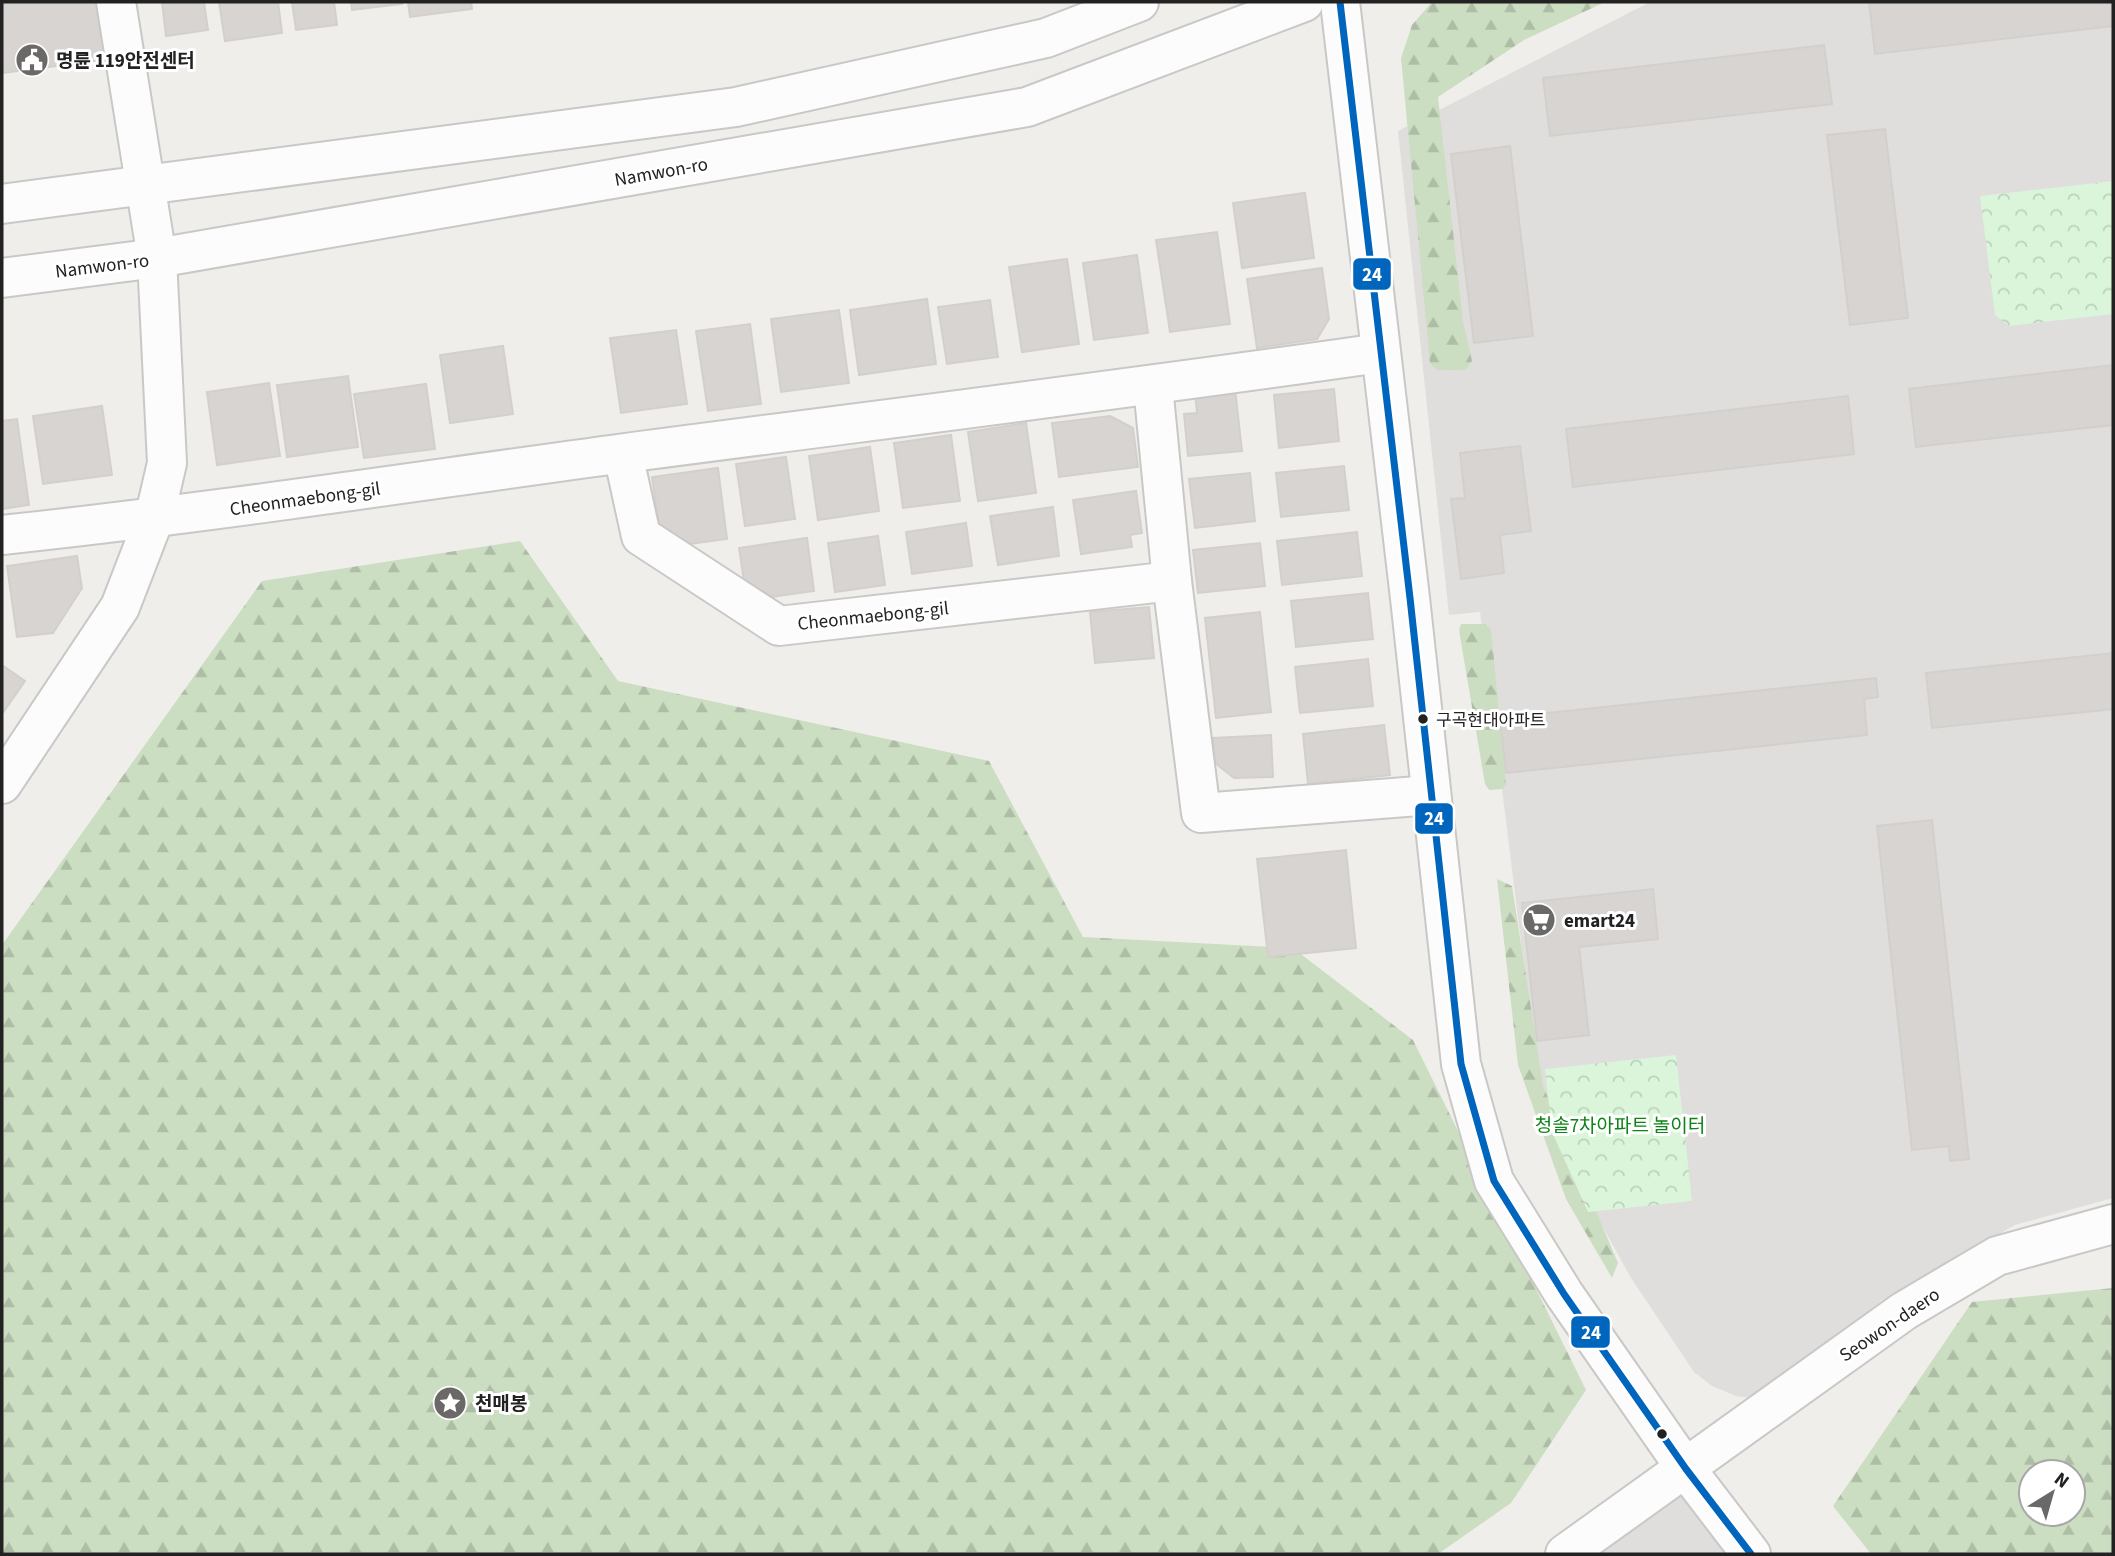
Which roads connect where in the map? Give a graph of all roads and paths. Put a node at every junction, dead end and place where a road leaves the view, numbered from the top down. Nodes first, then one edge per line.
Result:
1 (116, 2) edge
2 (1139, 2) edge
3 (1304, 2) edge
4 (1340, 2) edge
5 (145, 186) junction
6 (2, 204) edge
7 (157, 258) junction
8 (2, 278) edge
9 (1380, 353) junction
10 (1153, 386) junction
11 (623, 454) junction
12 (154, 519) junction
13 (2, 535) edge
14 (1172, 581) junction
15 (2, 784) edge
16 (1431, 795) junction
17 (2113, 1224) edge
18 (1686, 1469) junction
19 (1565, 1554) edge
20 (1751, 1554) edge

1 - 5 street
2 - 5 street
3 - 7 street, Namwon-ro
4 - 9 street
5 - 6 street
5 - 7 street
7 - 8 street, Namwon-ro
7 - 12 street
9 - 10 street, Cheonmaebong-gil
9 - 16 street
10 - 11 street, Cheonmaebong-gil
10 - 14 street
11 - 12 street, Cheonmaebong-gil
11 - 14 street, Cheonmaebong-gil
12 - 13 street, Cheonmaebong-gil
12 - 15 street
14 - 16 street
16 - 18 street
17 - 18 street, Seowon-daero
18 - 19 street, Seowon-daero
18 - 20 street

